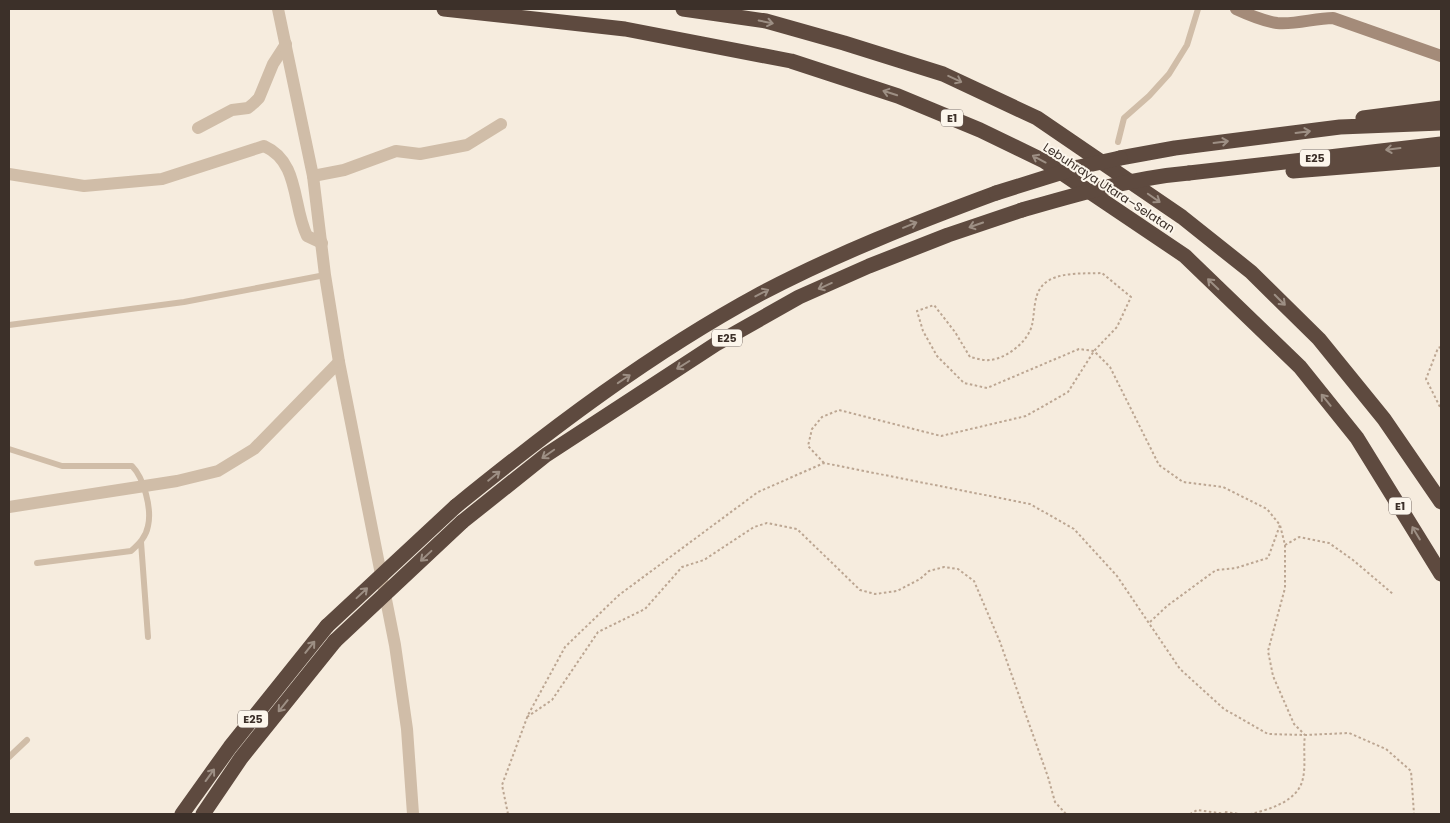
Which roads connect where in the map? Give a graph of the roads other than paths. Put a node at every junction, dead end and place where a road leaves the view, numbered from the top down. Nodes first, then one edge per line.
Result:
1 (278, 9) edge
2 (444, 9) edge
3 (683, 9) edge
4 (1198, 9) edge
5 (1236, 9) edge
6 (286, 44) junction
7 (1441, 56) edge
8 (1441, 108) edge
9 (1441, 123) edge
10 (501, 124) dead end
11 (1340, 127) junction
12 (198, 128) dead end
13 (1118, 142) dead end
14 (1441, 144) edge
15 (1441, 159) edge
16 (1189, 173) junction
17 (9, 174) edge
18 (314, 176) junction
19 (322, 243) junction
20 (325, 275) junction
21 (9, 325) edge
22 (339, 362) junction
23 (9, 449) edge
24 (143, 486) junction
25 (1441, 502) edge
26 (9, 507) edge
27 (142, 542) junction
28 (37, 563) dead end
29 (1441, 574) edge
30 (148, 637) dead end
31 (27, 740) dead end
32 (9, 757) edge
33 (182, 814) edge
34 (204, 814) edge
35 (413, 814) edge

1 - 6 street
29 -> 2 highway, Lebuhraya Utara–Selatan / E1
3 -> 25 highway, Lebuhraya Utara–Selatan
4 - 13 lane
5 - 7 main road
6 - 12 street
6 - 18 street
8 - 11 highway
9 - 11 highway, E25
10 - 18 street
33 -> 11 highway, E25, bridge
14 -> 16 highway, E25
15 - 16 highway
16 -> 34 highway, E25, bridge
17 - 19 street
18 - 19 street
19 - 20 street
20 - 21 lane
20 - 22 street
22 - 24 street
22 - 35 street
23 - 24 lane
24 - 26 street
24 - 27 lane
27 - 28 lane
27 - 30 lane
31 - 32 lane

